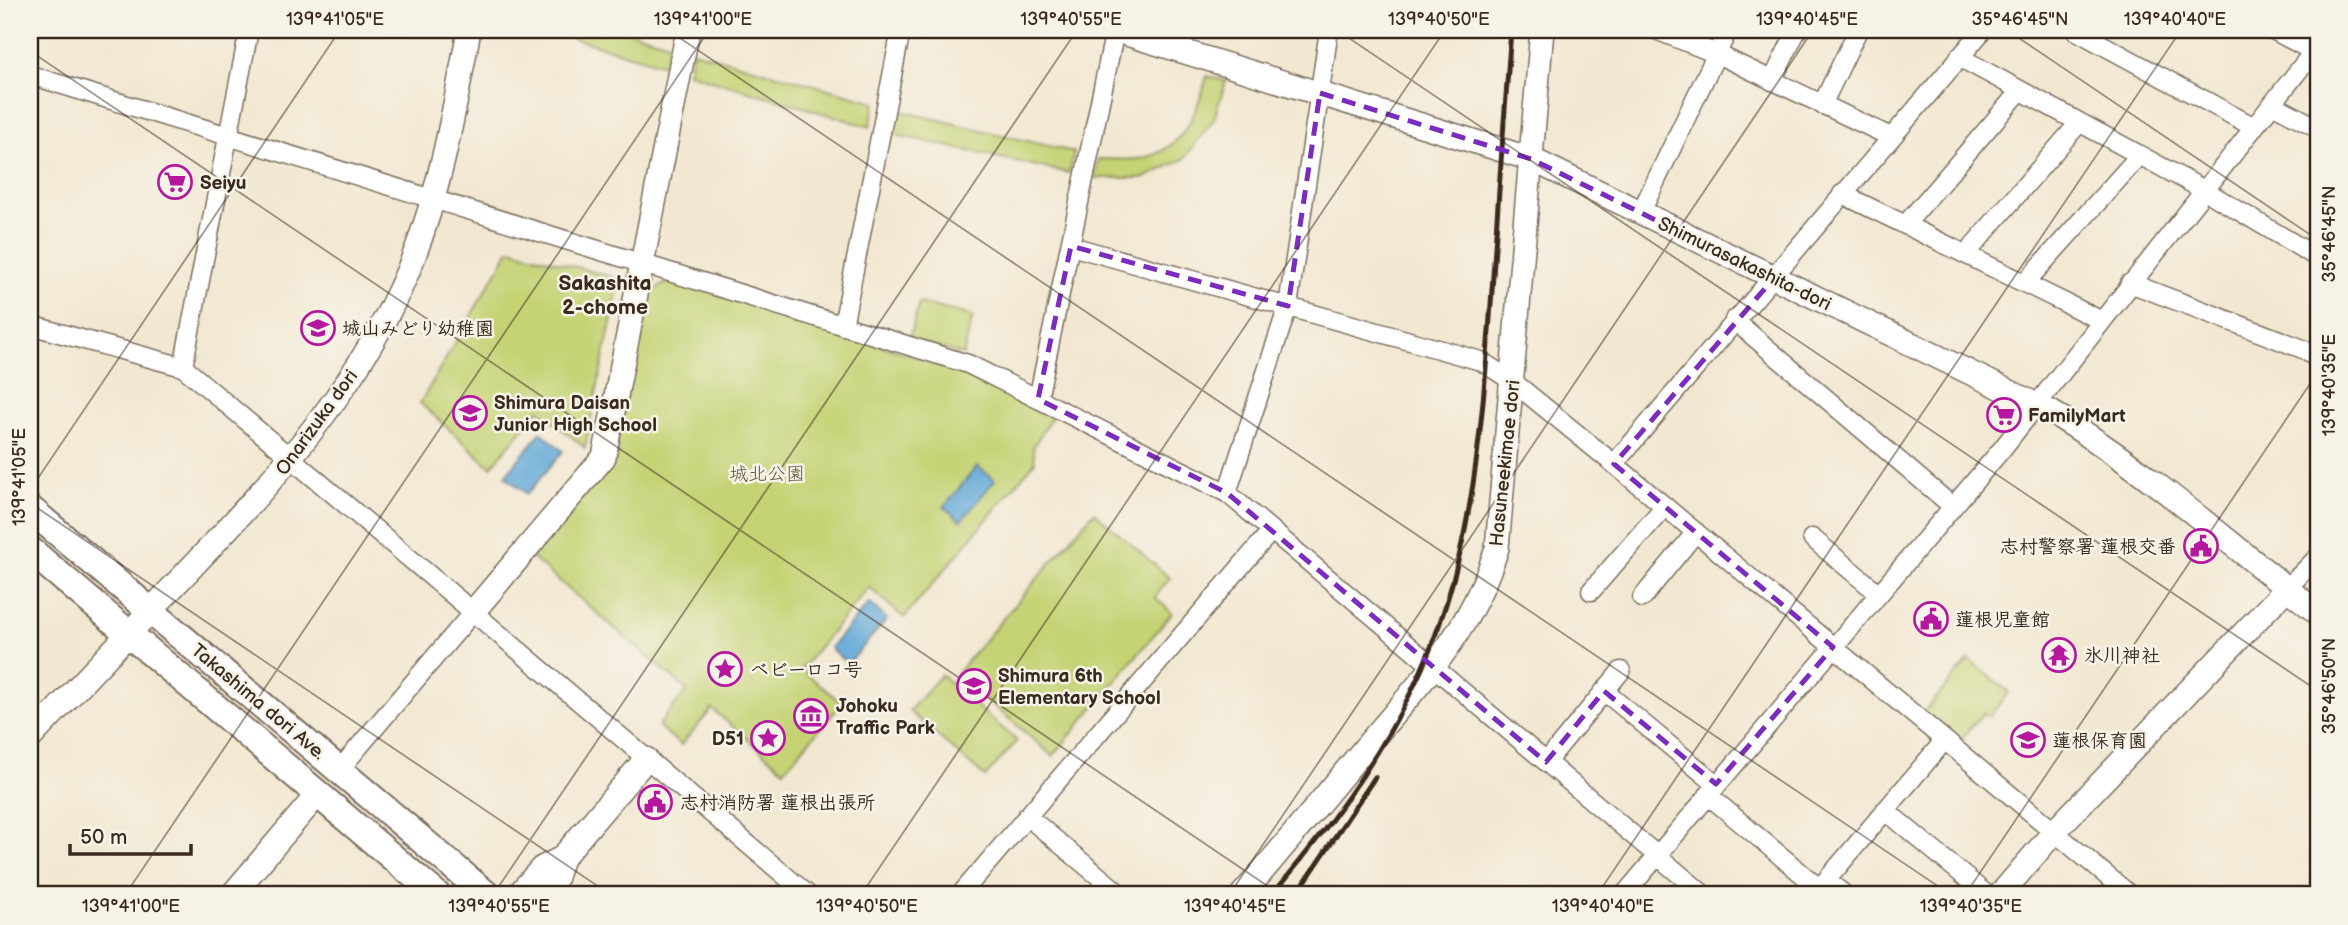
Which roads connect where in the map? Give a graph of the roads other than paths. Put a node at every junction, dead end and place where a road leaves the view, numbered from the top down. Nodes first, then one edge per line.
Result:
1 (249, 30) edge
2 (469, 30) edge
3 (688, 30) edge
4 (901, 30) edge
5 (1114, 30) edge
6 (1329, 30) edge
7 (1542, 30) edge
8 (1656, 30) edge
9 (1728, 30) edge
10 (1797, 30) edge
11 (1858, 30) edge
12 (1983, 30) edge
13 (2076, 30) edge
14 (2273, 30) edge
15 (2317, 47) edge
16 (1717, 54) junction
17 (1959, 57) junction
18 (30, 79) edge
19 (1772, 81) junction
20 (2020, 91) junction
21 (1320, 93) junction
22 (2272, 104) junction
23 (1822, 105) junction
24 (2079, 123) junction
25 (2254, 127) junction
26 (2318, 128) edge
27 (227, 136) junction
28 (1891, 137) junction
29 (2139, 156) junction
30 (1531, 159) junction
31 (2204, 190) junction
32 (1842, 194) junction
33 (432, 200) junction
34 (1641, 212) junction
35 (1905, 225) junction
36 (1071, 246) junction
37 (1966, 254) junction
38 (2318, 258) edge
39 (642, 265) junction
40 (1774, 278) junction
41 (2025, 283) junction
42 (2130, 283) junction
43 (1288, 306) junction
44 (1734, 320) junction
45 (2100, 320) junction
46 (30, 325) edge
47 (843, 326) junction
48 (2318, 359) edge
49 (183, 368) junction
50 (1512, 381) junction
51 (1038, 398) junction
52 (2036, 405) junction
53 (291, 460) junction
54 (1614, 464) junction
55 (1227, 493) junction
56 (1665, 506) junction
57 (1952, 506) junction
58 (30, 509) edge
59 (1272, 530) junction
60 (1696, 532) junction
61 (1812, 538) dead end
62 (30, 550) edge
63 (2318, 557) edge
64 (2287, 588) junction
65 (1591, 591) dead end
66 (1878, 593) junction
67 (1642, 598) dead end
68 (152, 610) junction
69 (473, 612) junction
70 (2318, 613) edge
71 (130, 634) junction
72 (1833, 647) junction
73 (1434, 666) junction
74 (1621, 671) dead end
75 (1604, 691) junction
76 (30, 738) edge
77 (1944, 741) junction
78 (646, 759) junction
79 (1546, 762) junction
80 (340, 769) junction
81 (1712, 790) junction
82 (318, 794) junction
83 (1885, 810) junction
84 (1027, 816) junction
85 (2053, 832) junction
86 (1657, 856) junction
87 (562, 858) junction
88 (1820, 888) edge
89 (232, 895) edge
90 (437, 895) edge
91 (487, 895) edge
92 (518, 895) edge
93 (542, 895) edge
94 (808, 895) edge
95 (960, 895) edge
96 (1121, 895) edge
97 (1242, 895) edge
98 (1624, 895) edge
99 (1704, 895) edge
100 (1845, 895) edge
101 (1987, 895) edge
102 (2000, 895) edge
103 (2130, 895) edge

1 - 27 street
2 - 33 street, Onarizuka dori
3 - 39 street
4 - 47 street
5 - 21 street, Shimurasakashita-dori
5 - 36 street
6 - 21 street
7 - 30 street, Hasuneekimae dori
8 - 16 street
9 - 16 street
10 - 19 street
11 - 23 street
12 - 17 street
13 - 25 street
14 - 15 street
15 - 22 street
16 - 19 street
16 - 34 street
17 - 20 street
17 - 28 street
18 - 27 street
19 - 23 street
20 - 24 street
20 - 35 street
21 - 30 street, Shimurasakashita-dori
21 - 43 street
22 - 25 street
22 - 26 street
23 - 28 street
24 - 29 street
24 - 37 street
25 - 31 street
27 - 33 street
27 - 49 street
28 - 32 street
29 - 31 street
29 - 41 street
30 - 34 street, Shimurasakashita-dori
30 - 50 street, Hasuneekimae dori
31 - 38 street
31 - 42 street
32 - 35 street
32 - 40 street
33 - 39 street
33 - 53 street, Onarizuka dori
34 - 40 street, Shimurasakashita-dori
35 - 37 street
36 - 43 street
36 - 51 street
37 - 41 street
39 - 47 street
39 - 69 street
40 - 44 street
40 - 52 street, Shimurasakashita-dori
41 - 45 street
42 - 45 street
42 - 48 street
43 - 50 street
43 - 55 street
44 - 54 street
44 - 57 street
45 - 52 street
46 - 49 street
47 - 51 street
49 - 53 street
50 - 54 street
50 - 73 street, Hasuneekimae dori
51 - 55 street
52 - 57 street
52 - 64 street, Shimurasakashita-dori
53 - 68 street, Onarizuka dori
53 - 69 street
54 - 56 street
55 - 59 street
56 - 60 street
56 - 65 street
57 - 66 street
58 - 68 main road, Takashima dori Ave.
59 - 73 street
59 - 84 street
60 - 67 street
60 - 72 street
61 - 66 street
62 - 71 main road, Takashima dori Ave.
63 - 64 street
64 - 70 street, Shimurasakashita-dori
64 - 85 street
66 - 72 street
68 - 71 street, Onarizuka dori
68 - 80 main road, Takashima dori Ave.
69 - 78 street
69 - 80 street
71 - 76 street, Onarizuka dori
71 - 82 main road, Takashima dori Ave.
72 - 77 street
72 - 81 street
73 - 79 street
73 - 97 street, Hasuneekimae dori
74 - 75 street
75 - 79 street
75 - 81 street
77 - 83 street
77 - 85 street
78 - 87 street
78 - 94 street
79 - 86 street
80 - 91 main road, Takashima dori Ave.
81 - 86 street
81 - 88 street
82 - 89 street
82 - 90 main road, Takashima dori Ave.
83 - 88 street
83 - 101 street
84 - 95 street
84 - 96 street
85 - 102 street
85 - 103 street
86 - 98 street
86 - 99 street
87 - 92 street
87 - 93 street
88 - 100 street

